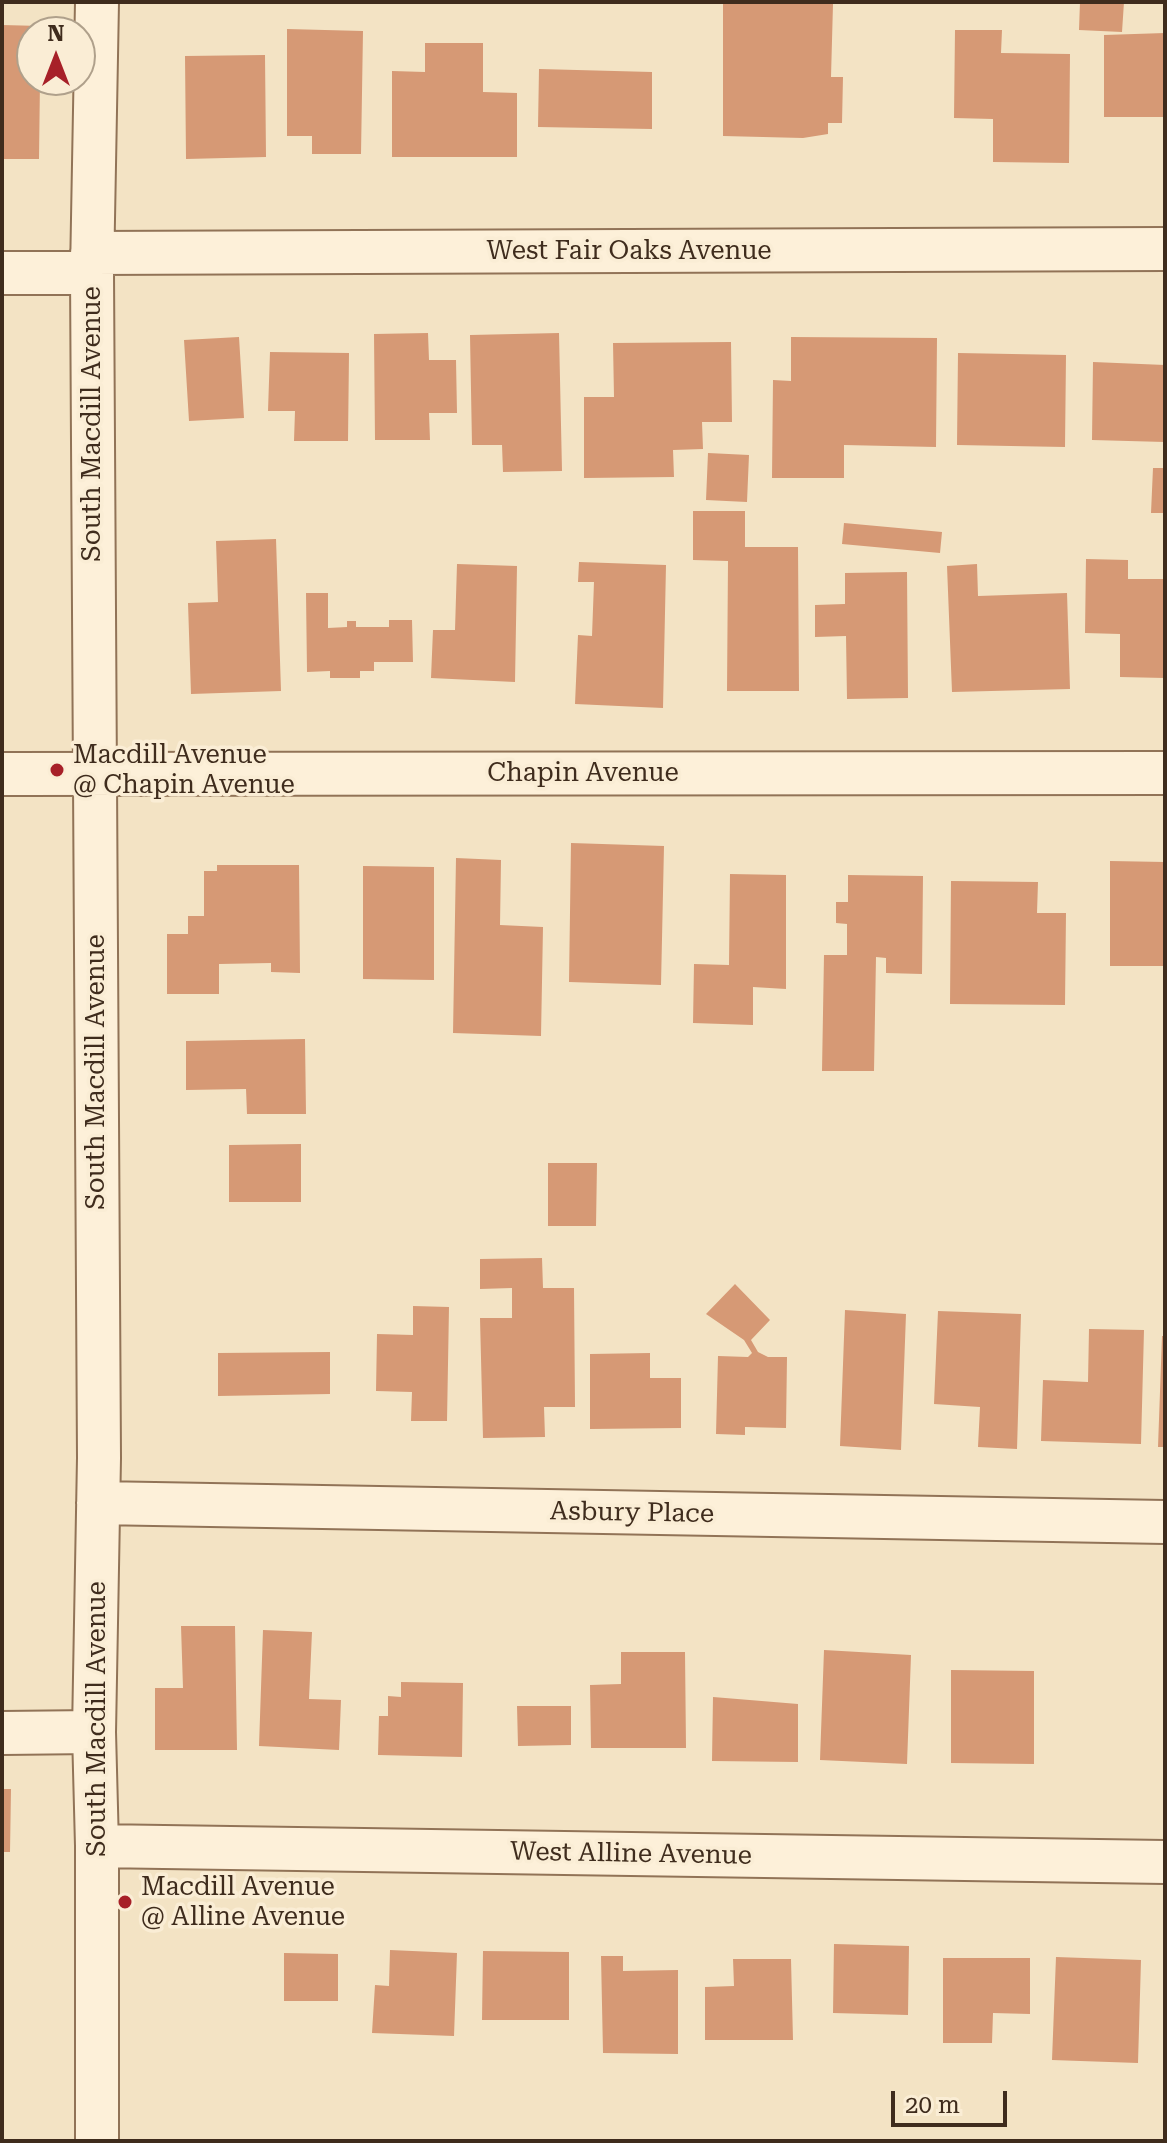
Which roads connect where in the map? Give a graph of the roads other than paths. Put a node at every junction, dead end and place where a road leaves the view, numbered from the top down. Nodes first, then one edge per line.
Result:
1 (97, 2) edge
2 (1165, 249) edge
3 (92, 263) junction
4 (2, 273) edge
5 (93, 772) junction
6 (1165, 773) edge
7 (2, 774) edge
8 (98, 1503) junction
9 (1165, 1522) edge
10 (94, 1732) junction
11 (2, 1733) edge
12 (97, 1846) junction
13 (1165, 1862) edge
14 (97, 2141) edge

1 - 3 street, South Macdill Avenue
2 - 3 street, West Fair Oaks Avenue
3 - 4 street, West Fair Oaks Avenue
3 - 5 street, South Macdill Avenue
5 - 6 street, Chapin Avenue
5 - 7 street, Chapin Avenue
5 - 8 street, South Macdill Avenue
8 - 9 street, Asbury Place
8 - 10 street, South Macdill Avenue
10 - 11 street
10 - 12 street, South Macdill Avenue
12 - 13 street, West Alline Avenue
12 - 14 street, South Macdill Avenue

